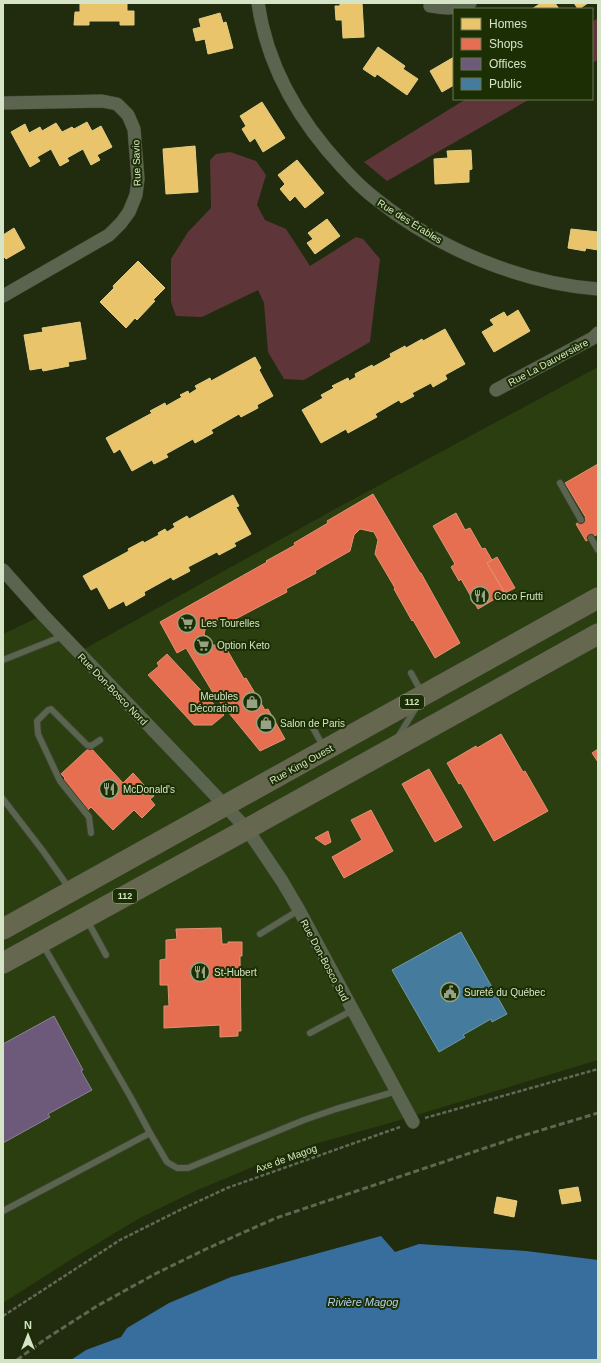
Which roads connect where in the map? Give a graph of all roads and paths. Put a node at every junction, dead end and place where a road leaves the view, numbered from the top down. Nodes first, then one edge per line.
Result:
1 (258, 3) edge
2 (470, 3) edge
3 (430, 6) dead end
4 (453, 8) edge
5 (454, 8) edge
6 (3, 103) edge
7 (598, 289) edge
8 (3, 296) edge
9 (598, 332) edge
10 (496, 390) dead end
11 (560, 483) dead end
12 (581, 520) dead end
13 (591, 538) dead end
14 (598, 550) edge
15 (3, 570) edge
16 (598, 598) edge
17 (598, 634) edge
18 (63, 636) junction
19 (3, 660) edge
20 (411, 674) dead end
21 (423, 696) junction
22 (312, 726) dead end
23 (100, 740) dead end
24 (392, 749) junction
25 (326, 750) junction
26 (3, 799) edge
27 (225, 806) junction
28 (247, 830) junction
29 (91, 833) dead end
30 (71, 892) junction
31 (299, 910) junction
32 (86, 917) junction
33 (3, 929) edge
34 (260, 934) dead end
35 (41, 942) junction
36 (106, 955) dead end
37 (3, 963) edge
38 (353, 1010) junction
39 (310, 1033) dead end
40 (598, 1069) edge
41 (397, 1091) junction
42 (413, 1122) junction
43 (150, 1133) junction
44 (3, 1211) edge
45 (3, 1316) edge

1 - 7 street, Rue des Érables
2 - 5 street
3 - 4 street
6 - 8 street, Rue Savio
9 - 10 street, Rue La Dauversière
11 - 12 lane
13 - 14 lane
15 - 18 street, Rue Don-Bosco Nord
16 - 21 main road, Rue King Ouest / 112
17 - 24 main road, 112
18 - 19 lane
18 - 27 street, Rue Don-Bosco Nord
20 - 21 lane
21 - 24 lane
21 - 25 main road, Rue King Ouest / 112
22 - 25 lane
23 - 29 lane
24 - 28 main road, 112
25 - 27 main road, Rue King Ouest / 112
26 - 30 lane
27 - 28 street, Rue Don-Bosco Sud
27 - 30 main road, Rue King Ouest / 112
28 - 31 street, Rue Don-Bosco Sud
28 - 32 main road, 112
30 - 33 main road, Rue King Ouest / 112
31 - 34 lane
31 - 38 street, Rue Don-Bosco Sud
32 - 35 main road, 112
32 - 36 lane
35 - 37 main road, 112
35 - 43 lane
38 - 39 lane
38 - 41 street, Rue Don-Bosco Sud
40 - 42 path, Axe de Magog
41 - 42 street, Rue Don-Bosco Sud
41 - 43 lane
42 - 45 path, Axe de Magog
43 - 44 lane

